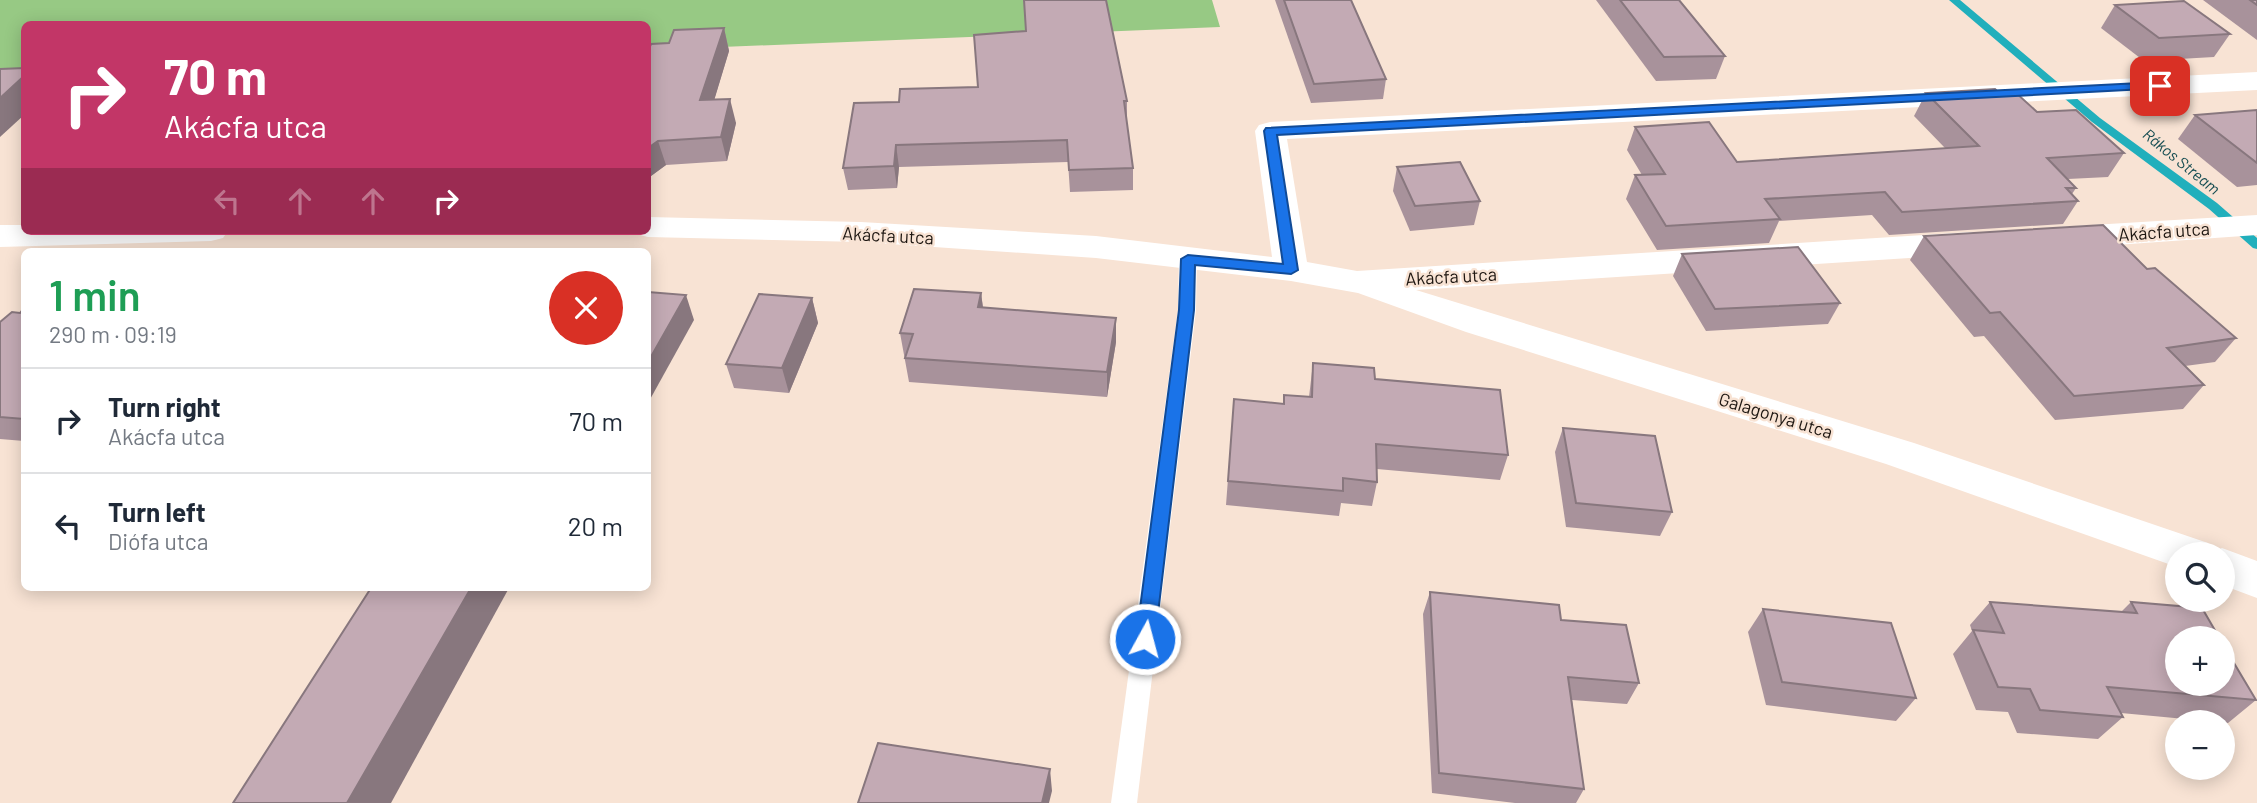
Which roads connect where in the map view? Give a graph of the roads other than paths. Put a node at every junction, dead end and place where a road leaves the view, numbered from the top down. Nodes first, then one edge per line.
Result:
1 (2257, 81) edge
2 (2257, 225) edge
3 (651, 227) edge
4 (42, 235) edge
5 (0, 236) edge
6 (1188, 259) junction
7 (1291, 270) junction
8 (1357, 282) junction
9 (2165, 545) edge
10 (2235, 571) edge
11 (2257, 580) edge
12 (1124, 803) edge

1 - 7 street
2 - 8 street, Akácfa utca
3 - 6 street, Akácfa utca
4 - 5 street
6 - 7 street, Akácfa utca
6 - 12 lane
7 - 8 street, Akácfa utca
8 - 9 street, Galagonya utca
10 - 11 street

